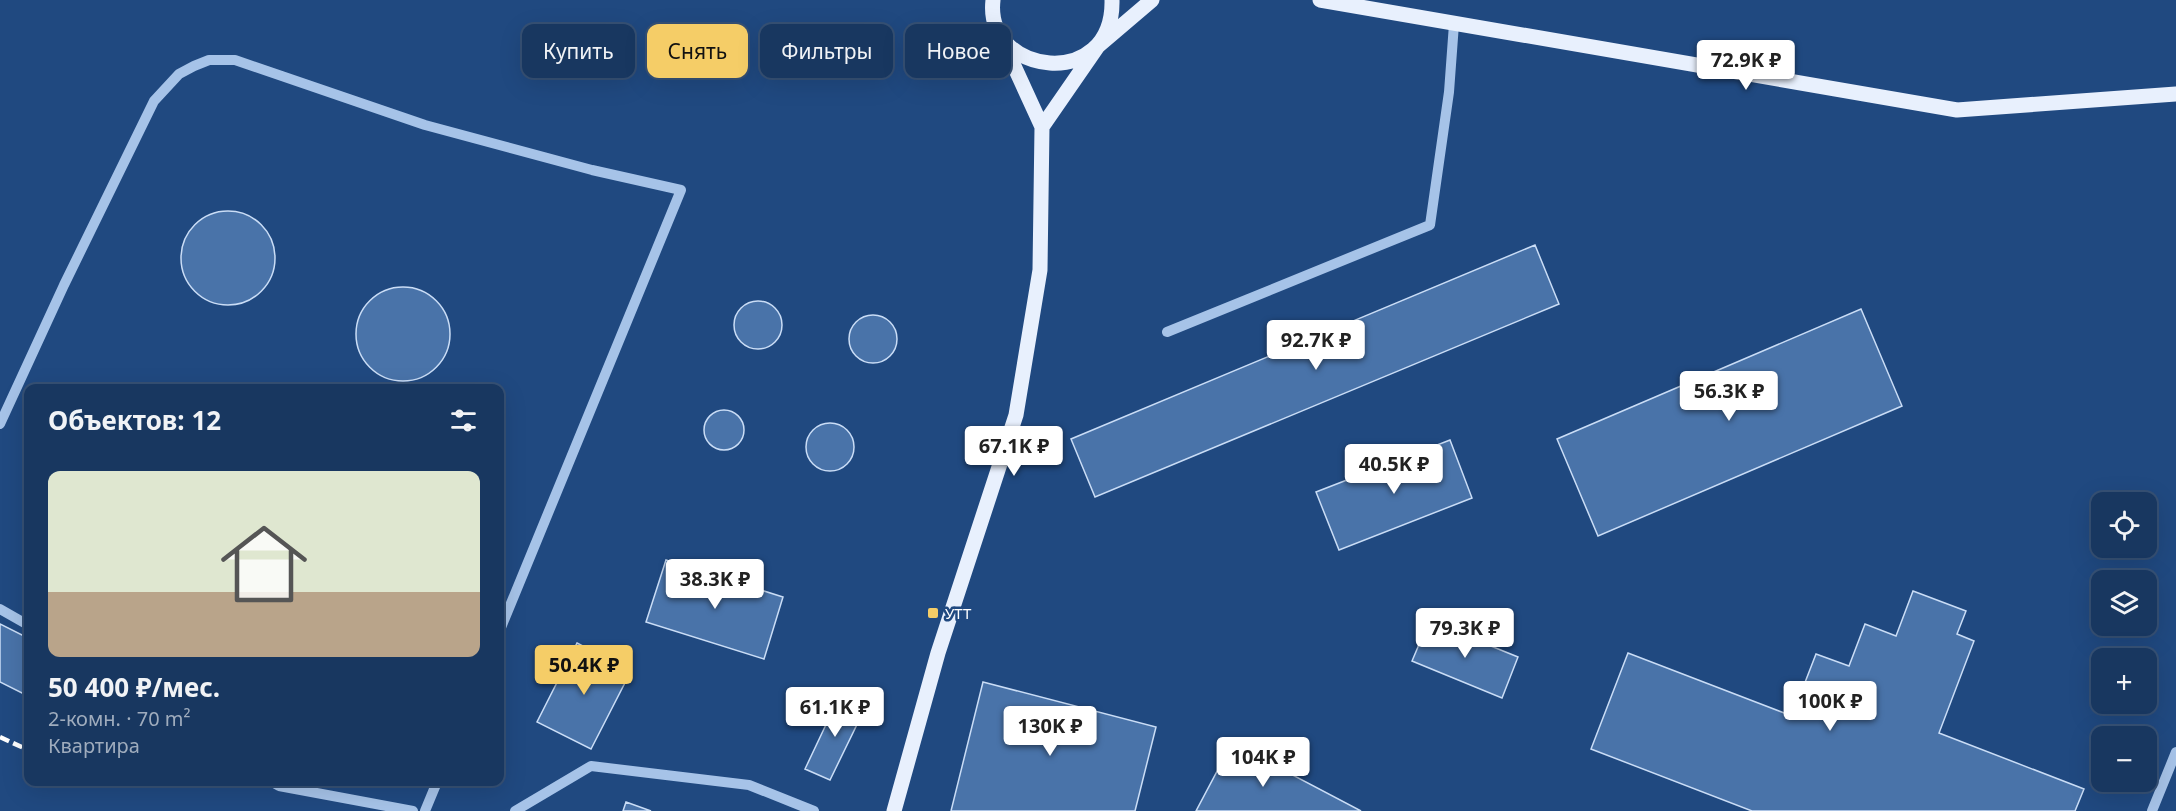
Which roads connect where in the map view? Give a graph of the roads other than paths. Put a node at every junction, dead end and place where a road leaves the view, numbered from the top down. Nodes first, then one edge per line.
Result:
1 (984, 0) edge
2 (993, 0) edge
3 (1112, 0) edge
4 (1152, 0) edge
5 (1320, 0) edge
6 (995, 24) edge
7 (996, 24) edge
8 (1454, 24) junction
9 (1098, 46) junction
10 (1011, 47) edge
11 (1011, 59) edge
12 (2176, 94) edge
13 (1042, 127) junction
14 (1167, 332) dead end
15 (0, 424) edge
16 (0, 609) edge
17 (504, 620) edge
18 (24, 623) edge
19 (2176, 752) edge
20 (279, 786) edge
21 (435, 786) edge
22 (413, 811) edge
23 (425, 811) edge
24 (515, 811) edge
25 (814, 811) edge
26 (894, 811) edge
27 (2152, 811) edge

1 - 6 main road
2 - 7 main road
3 - 9 main road
4 - 9 main road
5 - 8 main road
8 - 12 main road
8 - 14 street
9 - 10 main road
9 - 13 main road
11 - 13 main road
13 - 26 main road
15 - 17 street
16 - 18 street
19 - 27 street
20 - 22 street
21 - 23 street
24 - 25 street

